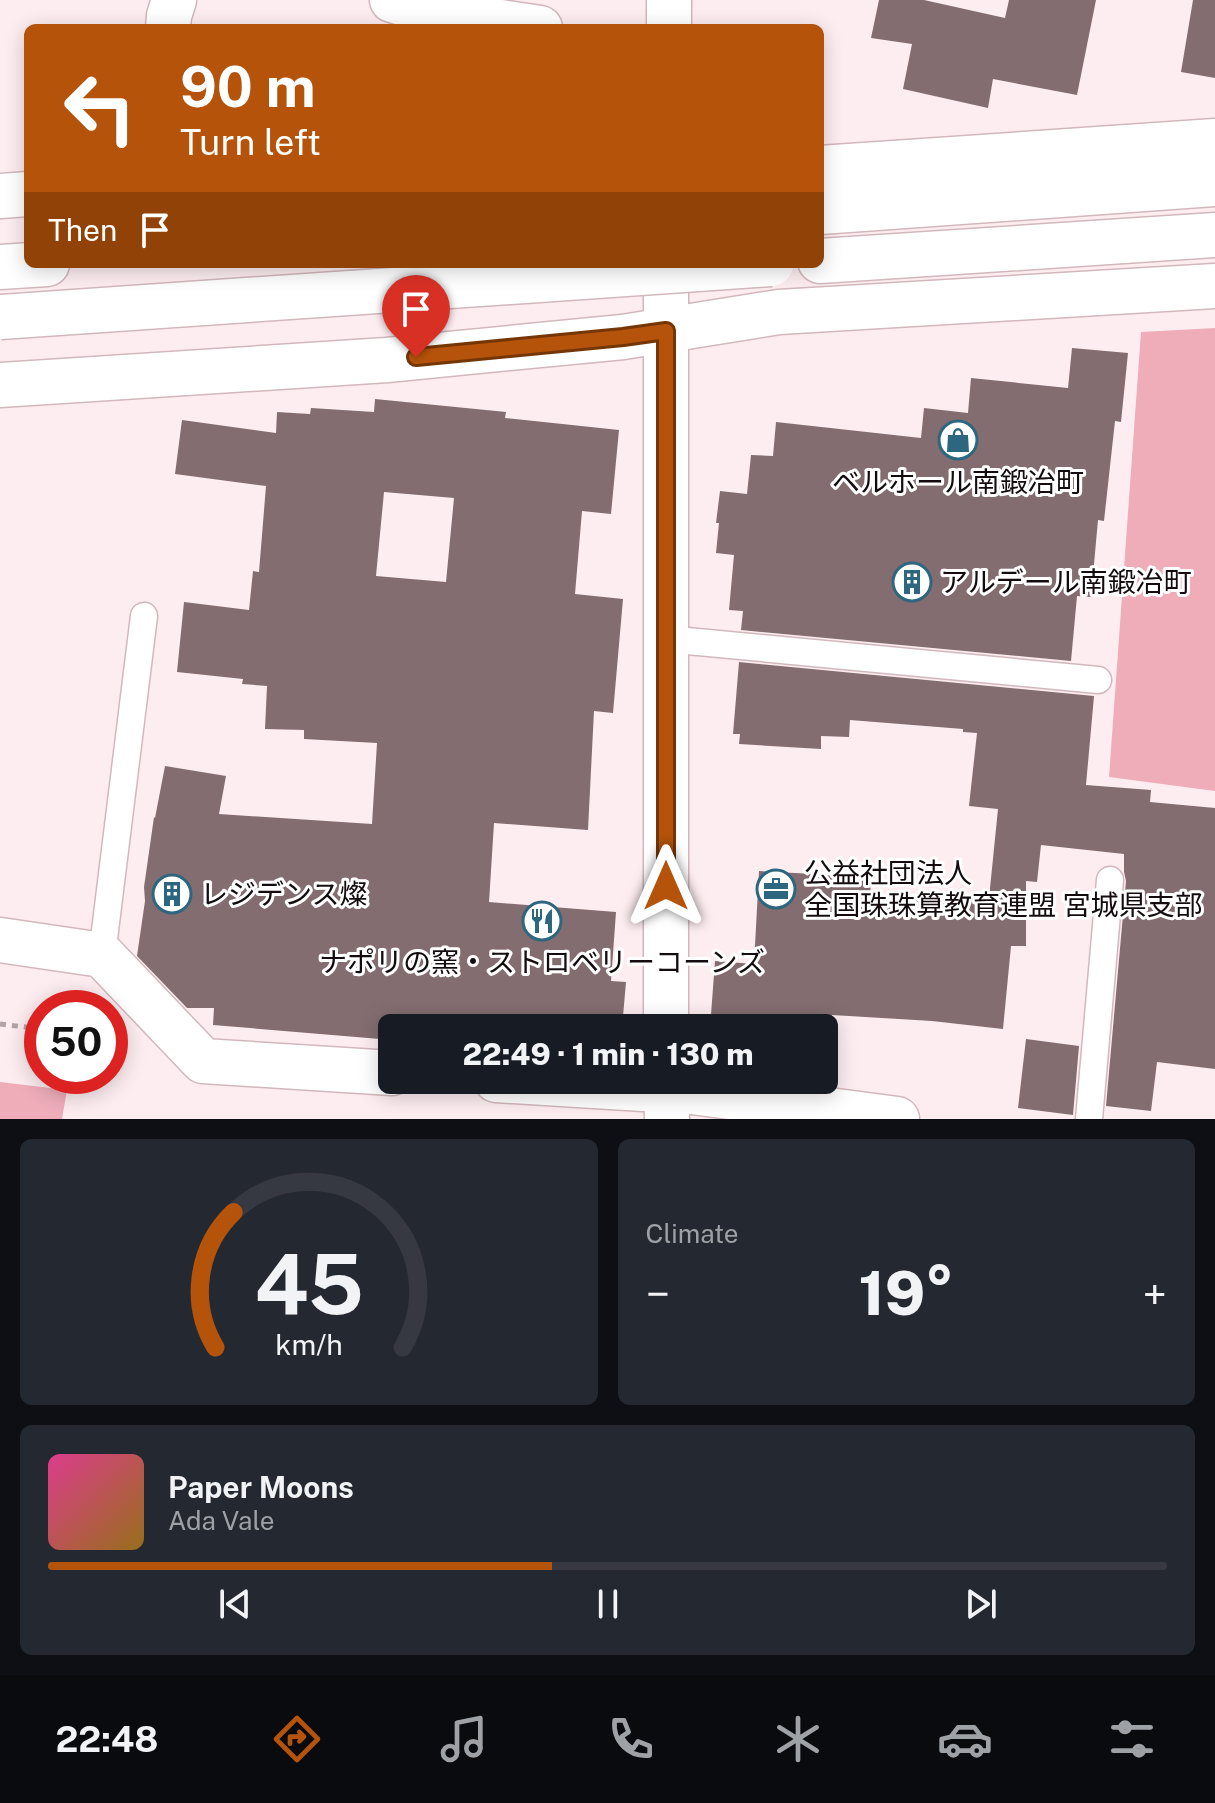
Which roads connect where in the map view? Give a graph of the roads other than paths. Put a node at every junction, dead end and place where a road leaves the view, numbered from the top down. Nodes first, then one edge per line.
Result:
1 (174, 0) edge
2 (392, 0) edge
3 (669, 0) edge
4 (168, 24) edge
5 (514, 24) edge
6 (669, 24) edge
7 (1215, 141) edge
8 (824, 168) edge
9 (1215, 184) edge
10 (24, 194) edge
11 (0, 196) edge
12 (824, 212) edge
13 (1215, 235) edge
14 (824, 261) edge
15 (24, 265) edge
16 (0, 267) edge
17 (666, 268) edge
18 (713, 268) edge
19 (777, 268) edge
20 (1215, 286) edge
21 (779, 312) junction
22 (0, 317) edge
23 (666, 331) junction
24 (0, 385) edge
25 (144, 616) dead end
26 (666, 639) junction
27 (1098, 680) dead end
28 (1110, 880) dead end
29 (0, 940) edge
30 (102, 955) junction
31 (666, 1014) edge
32 (378, 1072) edge
33 (636, 1094) edge
34 (666, 1097) edge
35 (897, 1119) edge
36 (1089, 1119) edge

1 - 4 street
2 - 5 street
3 - 6 street
7 - 8 street
9 - 12 street
10 - 11 street
13 - 14 street
15 - 16 street
17 - 23 street
18 - 22 street, bridge
19 - 21 street
20 - 21 street
21 - 23 street
23 - 24 street
23 - 26 street
25 - 30 lane
26 - 27 lane
26 - 31 street
28 - 36 lane
29 - 30 street
30 - 32 street
33 - 34 street
34 - 35 street

